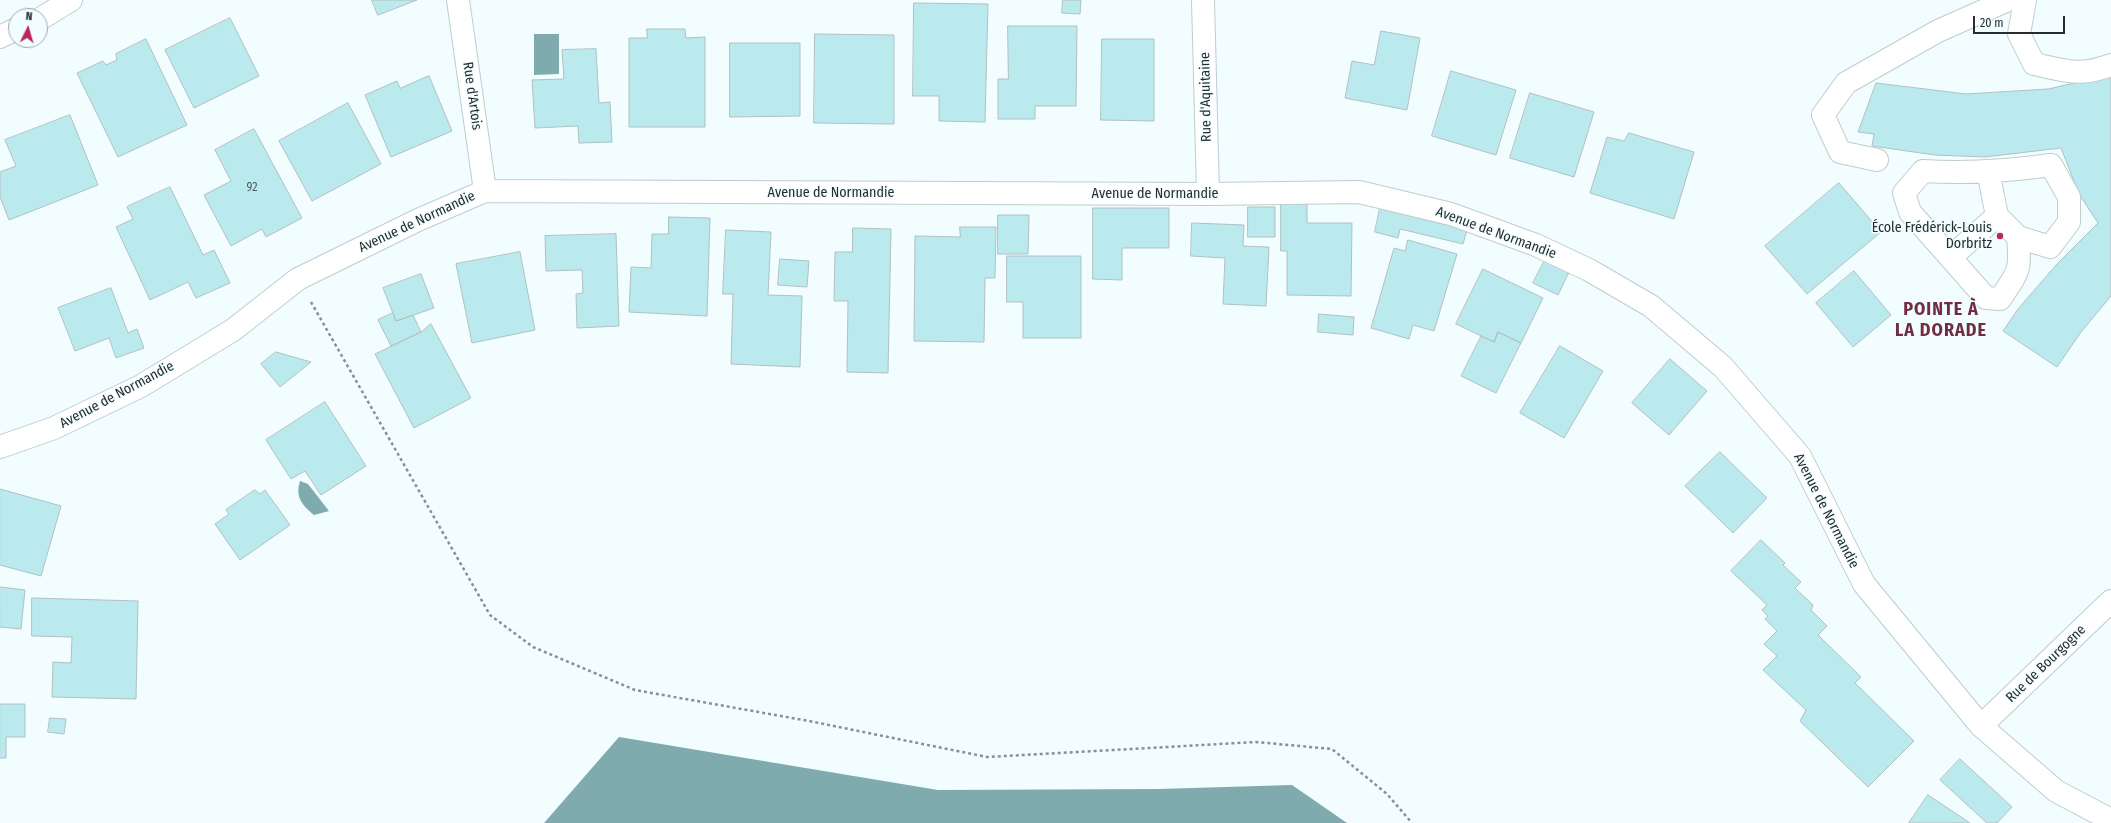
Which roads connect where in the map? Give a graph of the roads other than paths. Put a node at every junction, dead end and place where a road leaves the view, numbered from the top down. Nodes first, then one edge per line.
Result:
1 (72, 0) edge
2 (458, 0) edge
3 (1203, 0) edge
4 (2008, 0) edge
5 (2025, 0) edge
6 (48, 14) edge
7 (2111, 66) edge
8 (1877, 160) dead end
9 (1988, 171) junction
10 (485, 191) junction
11 (1208, 194) junction
12 (1997, 216) junction
13 (2018, 236) junction
14 (1950, 257) junction
15 (0, 446) edge
16 (2111, 601) edge
17 (1981, 726) junction
18 (2111, 820) edge

1 - 6 street
2 - 10 street, Rue d'Artois
3 - 11 street, Rue d'Aquitaine
4 - 8 street
5 - 7 street
9 - 12 street
9 - 13 street
9 - 14 street
10 - 11 street, Avenue de Normandie
10 - 15 street, Avenue de Normandie
11 - 17 street, Avenue de Normandie
12 - 13 street
12 - 14 street
13 - 14 street
16 - 17 street, Rue de Bourgogne
17 - 18 street, Avenue de Normandie

